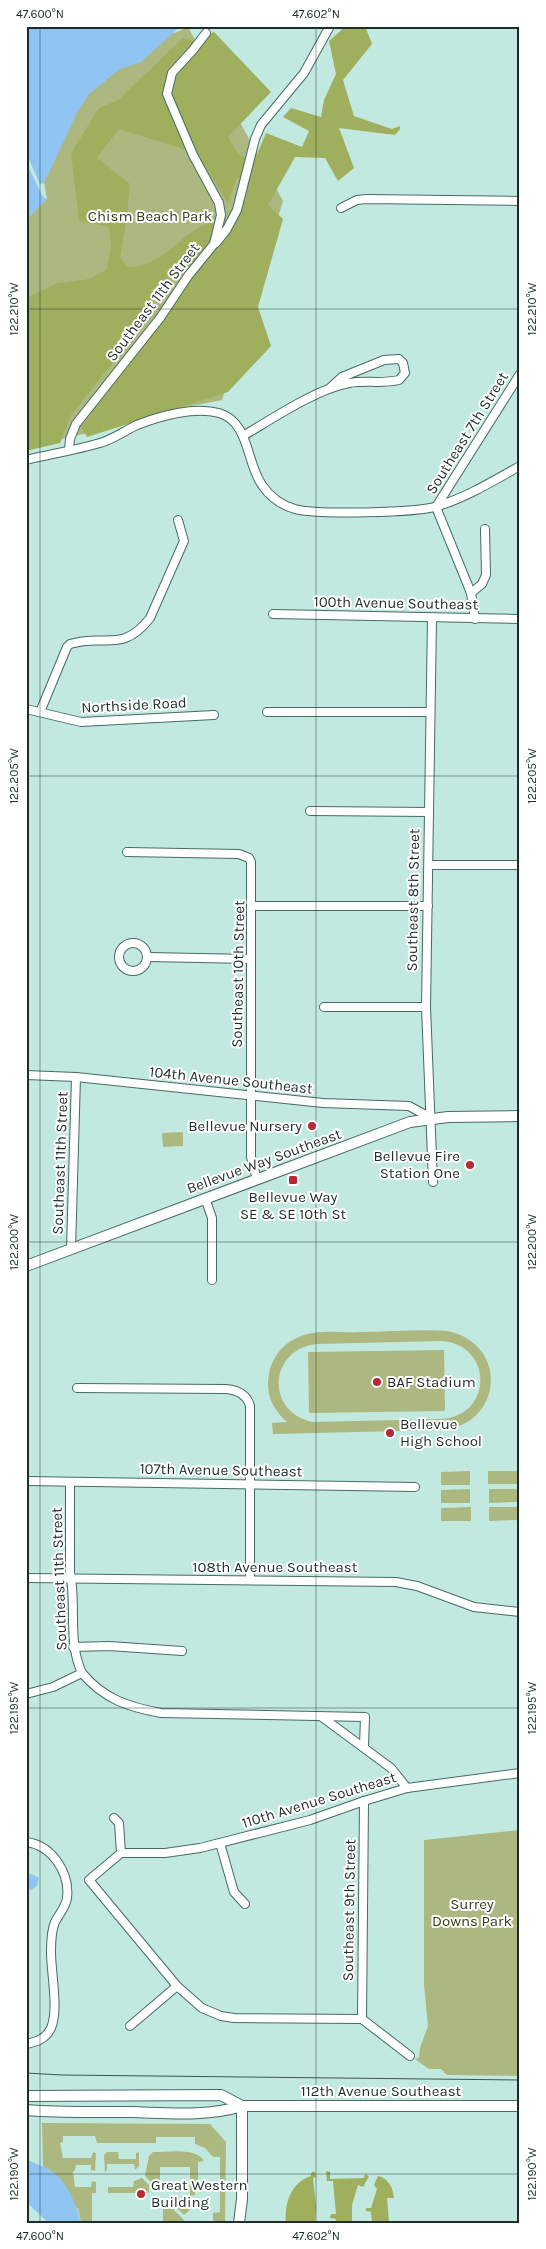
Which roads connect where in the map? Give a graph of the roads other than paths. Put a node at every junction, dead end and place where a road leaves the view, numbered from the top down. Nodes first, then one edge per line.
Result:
1 (330, 26) edge
2 (206, 32) dead end
3 (520, 200) edge
4 (341, 208) dead end
5 (214, 244) junction
6 (520, 374) edge
7 (330, 388) junction
8 (243, 436) junction
9 (69, 450) junction
10 (26, 460) edge
11 (520, 466) edge
12 (436, 507) junction
13 (178, 520) dead end
14 (485, 529) dead end
15 (471, 593) junction
16 (273, 614) dead end
17 (432, 618) junction
18 (475, 619) junction
19 (520, 619) edge
20 (26, 709) edge
21 (40, 712) junction
22 (267, 712) dead end
23 (430, 712) junction
24 (214, 714) dead end
25 (310, 811) dead end
26 (430, 812) junction
27 (127, 852) dead end
28 (428, 865) junction
29 (520, 865) edge
30 (253, 906) junction
31 (428, 906) junction
32 (148, 957) dead end
33 (251, 959) junction
34 (324, 1007) dead end
35 (426, 1007) junction
36 (26, 1075) edge
37 (76, 1077) junction
38 (250, 1096) junction
39 (520, 1116) edge
40 (431, 1118) junction
41 (257, 1180) junction
42 (433, 1182) dead end
43 (205, 1198) junction
44 (71, 1249) junction
45 (26, 1266) edge
46 (212, 1280) dead end
47 (78, 1388) dead end
48 (26, 1482) edge
49 (70, 1482) junction
50 (251, 1484) junction
51 (415, 1487) dead end
52 (26, 1578) edge
53 (72, 1579) junction
54 (250, 1580) junction
55 (520, 1612) edge
56 (73, 1647) junction
57 (182, 1652) dead end
58 (82, 1673) junction
59 (26, 1694) edge
60 (322, 1717) junction
61 (364, 1746) junction
62 (520, 1774) edge
63 (407, 1788) junction
64 (364, 1801) junction
65 (114, 1818) dead end
66 (26, 1842) edge
67 (220, 1843) junction
68 (120, 1853) junction
69 (245, 1904) dead end
70 (178, 1986) junction
71 (362, 2020) junction
72 (130, 2026) dead end
73 (26, 2044) edge
74 (410, 2056) dead end
75 (26, 2096) edge
76 (242, 2106) junction
77 (520, 2106) edge
78 (26, 2110) edge
79 (242, 2199) junction
80 (239, 2223) edge
81 (245, 2223) edge

1 - 5 street
2 - 5 street, Southeast 11th Street
3 - 4 street
5 - 9 street, Southeast 11th Street
6 - 12 street, Southeast 7th Street
7 - 7 street
7 - 8 street
8 - 9 street
8 - 12 street
9 - 10 street
11 - 12 street
12 - 15 street, Southeast 7th Street
13 - 21 street
14 - 15 street
15 - 18 street, Southeast 7th Street
16 - 17 street, 100th Avenue Southeast
17 - 18 street, 100th Avenue Southeast
17 - 23 street, Southeast 8th Street
18 - 19 street, 100th Avenue Southeast
20 - 21 street, Northside Road
21 - 24 street, Northside Road
22 - 23 street
23 - 26 street, Southeast 8th Street
25 - 26 street
26 - 28 street, Southeast 8th Street
27 - 30 street, Southeast 10th Street
28 - 29 street
28 - 31 street, Southeast 8th Street
30 - 31 street
30 - 33 street, Southeast 10th Street
31 - 35 street, Southeast 8th Street
32 - 33 street
33 - 38 street, Southeast 10th Street
34 - 35 street
35 - 40 street, Southeast 8th Street
36 - 37 street, 104th Avenue Southeast
37 - 38 street, 104th Avenue Southeast
37 - 44 street, Southeast 11th Street
38 - 40 street, 104th Avenue Southeast
38 - 41 street, Southeast 10th Street
39 - 40 main road, Bellevue Way Southeast
40 - 41 main road, Bellevue Way Southeast
40 - 42 street, Southeast 8th Street
41 - 43 main road, Bellevue Way Southeast
43 - 44 main road, Bellevue Way Southeast
43 - 46 street
44 - 45 main road, Bellevue Way Southeast
47 - 50 street
48 - 49 street, 107th Avenue Southeast
49 - 50 street, 107th Avenue Southeast
49 - 53 street, Southeast 11th Street
50 - 51 street, 107th Avenue Southeast
50 - 54 street
52 - 53 street, 108th Avenue Southeast
53 - 54 street, 108th Avenue Southeast
53 - 56 street, Southeast 11th Street
54 - 55 street, 108th Avenue Southeast
56 - 57 street
56 - 58 street, Southeast 11th Street
58 - 59 street
58 - 60 street
60 - 61 street
60 - 61 street
61 - 63 street
62 - 63 street, 110th Avenue Southeast
63 - 64 street, 110th Avenue Southeast
64 - 67 street, 110th Avenue Southeast
64 - 71 street, Southeast 9th Street
65 - 68 street
66 - 73 street
67 - 68 street, 110th Avenue Southeast
67 - 69 street
68 - 70 street
70 - 71 street
70 - 72 street
71 - 74 street
75 - 76 main road, 112th Avenue Southeast
76 - 77 main road, 112th Avenue Southeast
76 - 78 main road, 112th Avenue Southeast
76 - 79 main road
79 - 80 main road
79 - 81 main road

